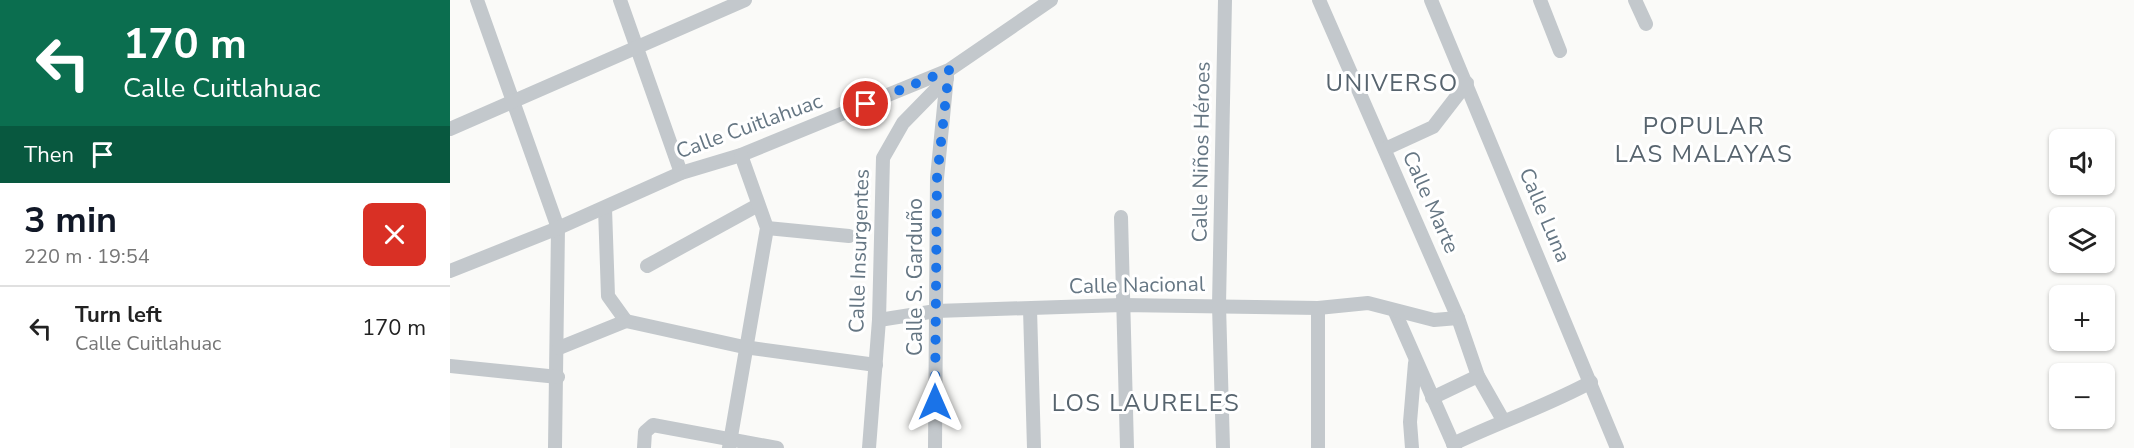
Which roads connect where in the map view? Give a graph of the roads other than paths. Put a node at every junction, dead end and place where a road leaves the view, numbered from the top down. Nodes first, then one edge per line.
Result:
1 (477, 0) edge
2 (620, 0) edge
3 (745, 0) edge
4 (1051, 0) edge
5 (1225, 0) edge
6 (1319, 0) edge
7 (1431, 0) edge
8 (1540, 0) edge
9 (1635, 0) edge
10 (1646, 24) dead end
11 (637, 47) junction
12 (1560, 51) dead end
13 (948, 74) junction
14 (1467, 83) junction
15 (514, 101) junction
16 (450, 129) edge
17 (1384, 148) junction
18 (741, 155) junction
19 (681, 173) junction
20 (759, 205) junction
21 (605, 208) junction
22 (1121, 217) dead end
23 (558, 228) junction
24 (767, 228) junction
25 (849, 236) dead end
26 (646, 266) dead end
27 (450, 271) edge
28 (1122, 305) junction
29 (1220, 305) junction
30 (1318, 308) junction
31 (1030, 309) junction
32 (936, 311) junction
33 (1395, 312) junction
34 (1458, 318) junction
35 (879, 320) junction
36 (626, 321) junction
37 (744, 347) junction
38 (559, 348) junction
39 (1416, 361) junction
40 (876, 365) junction
41 (450, 366) edge
42 (1478, 376) junction
43 (558, 377) junction
44 (1592, 382) junction
45 (1432, 398) junction
46 (1503, 420) junction
47 (730, 444) edge
48 (1454, 446) edge
49 (555, 448) edge
50 (644, 448) edge
51 (777, 448) edge
52 (869, 448) edge
53 (935, 448) edge
54 (1034, 448) edge
55 (1127, 448) edge
56 (1223, 448) edge
57 (1318, 448) edge
58 (1412, 448) edge
59 (1617, 448) edge

1 - 15 street
2 - 11 street
3 - 11 street
4 - 13 street, Calle Cuitlahuac
5 - 29 street, Calle Niños Héroes
6 - 17 street, Calle Marte
7 - 14 street, Calle Luna
8 - 12 street
9 - 10 street
11 - 15 street
11 - 19 street
13 - 18 street, Calle Cuitlahuac
13 - 32 street, Calle S. Garduño
13 - 35 street, Calle Insurgentes
14 - 17 street
14 - 44 street, Calle Luna
15 - 16 street
15 - 23 street
17 - 34 street, Calle Marte
18 - 19 street, Calle Cuitlahuac
18 - 20 street
19 - 21 street, Calle Cuitlahuac
20 - 24 street
20 - 26 street
21 - 23 street, Calle Cuitlahuac
21 - 36 street
22 - 28 street
23 - 27 street, Calle Cuitlahuac
23 - 38 street
24 - 25 street
24 - 37 street
28 - 29 street, Calle Nacional
28 - 31 street, Calle Nacional
28 - 55 street
29 - 30 street, Calle Nacional
29 - 56 street, Calle Niños Héroes
30 - 33 street, Calle Nacional
30 - 57 street
31 - 32 street, Calle Nacional
31 - 54 street
32 - 35 street, Calle Nacional
32 - 53 street, Calle S. Garduño
33 - 34 street, Calle Nacional
33 - 39 street
34 - 42 street, Calle Marte
35 - 40 street, Calle Insurgentes
36 - 37 street
36 - 38 street
37 - 40 street
37 - 47 street
38 - 43 street
39 - 45 street
39 - 58 street
40 - 52 street, Calle Insurgentes
41 - 43 street
42 - 45 street
42 - 46 street, Calle Marte
43 - 49 street
44 - 46 street
44 - 59 street, Calle Luna
45 - 48 street
46 - 48 street
47 - 50 street
47 - 51 street

